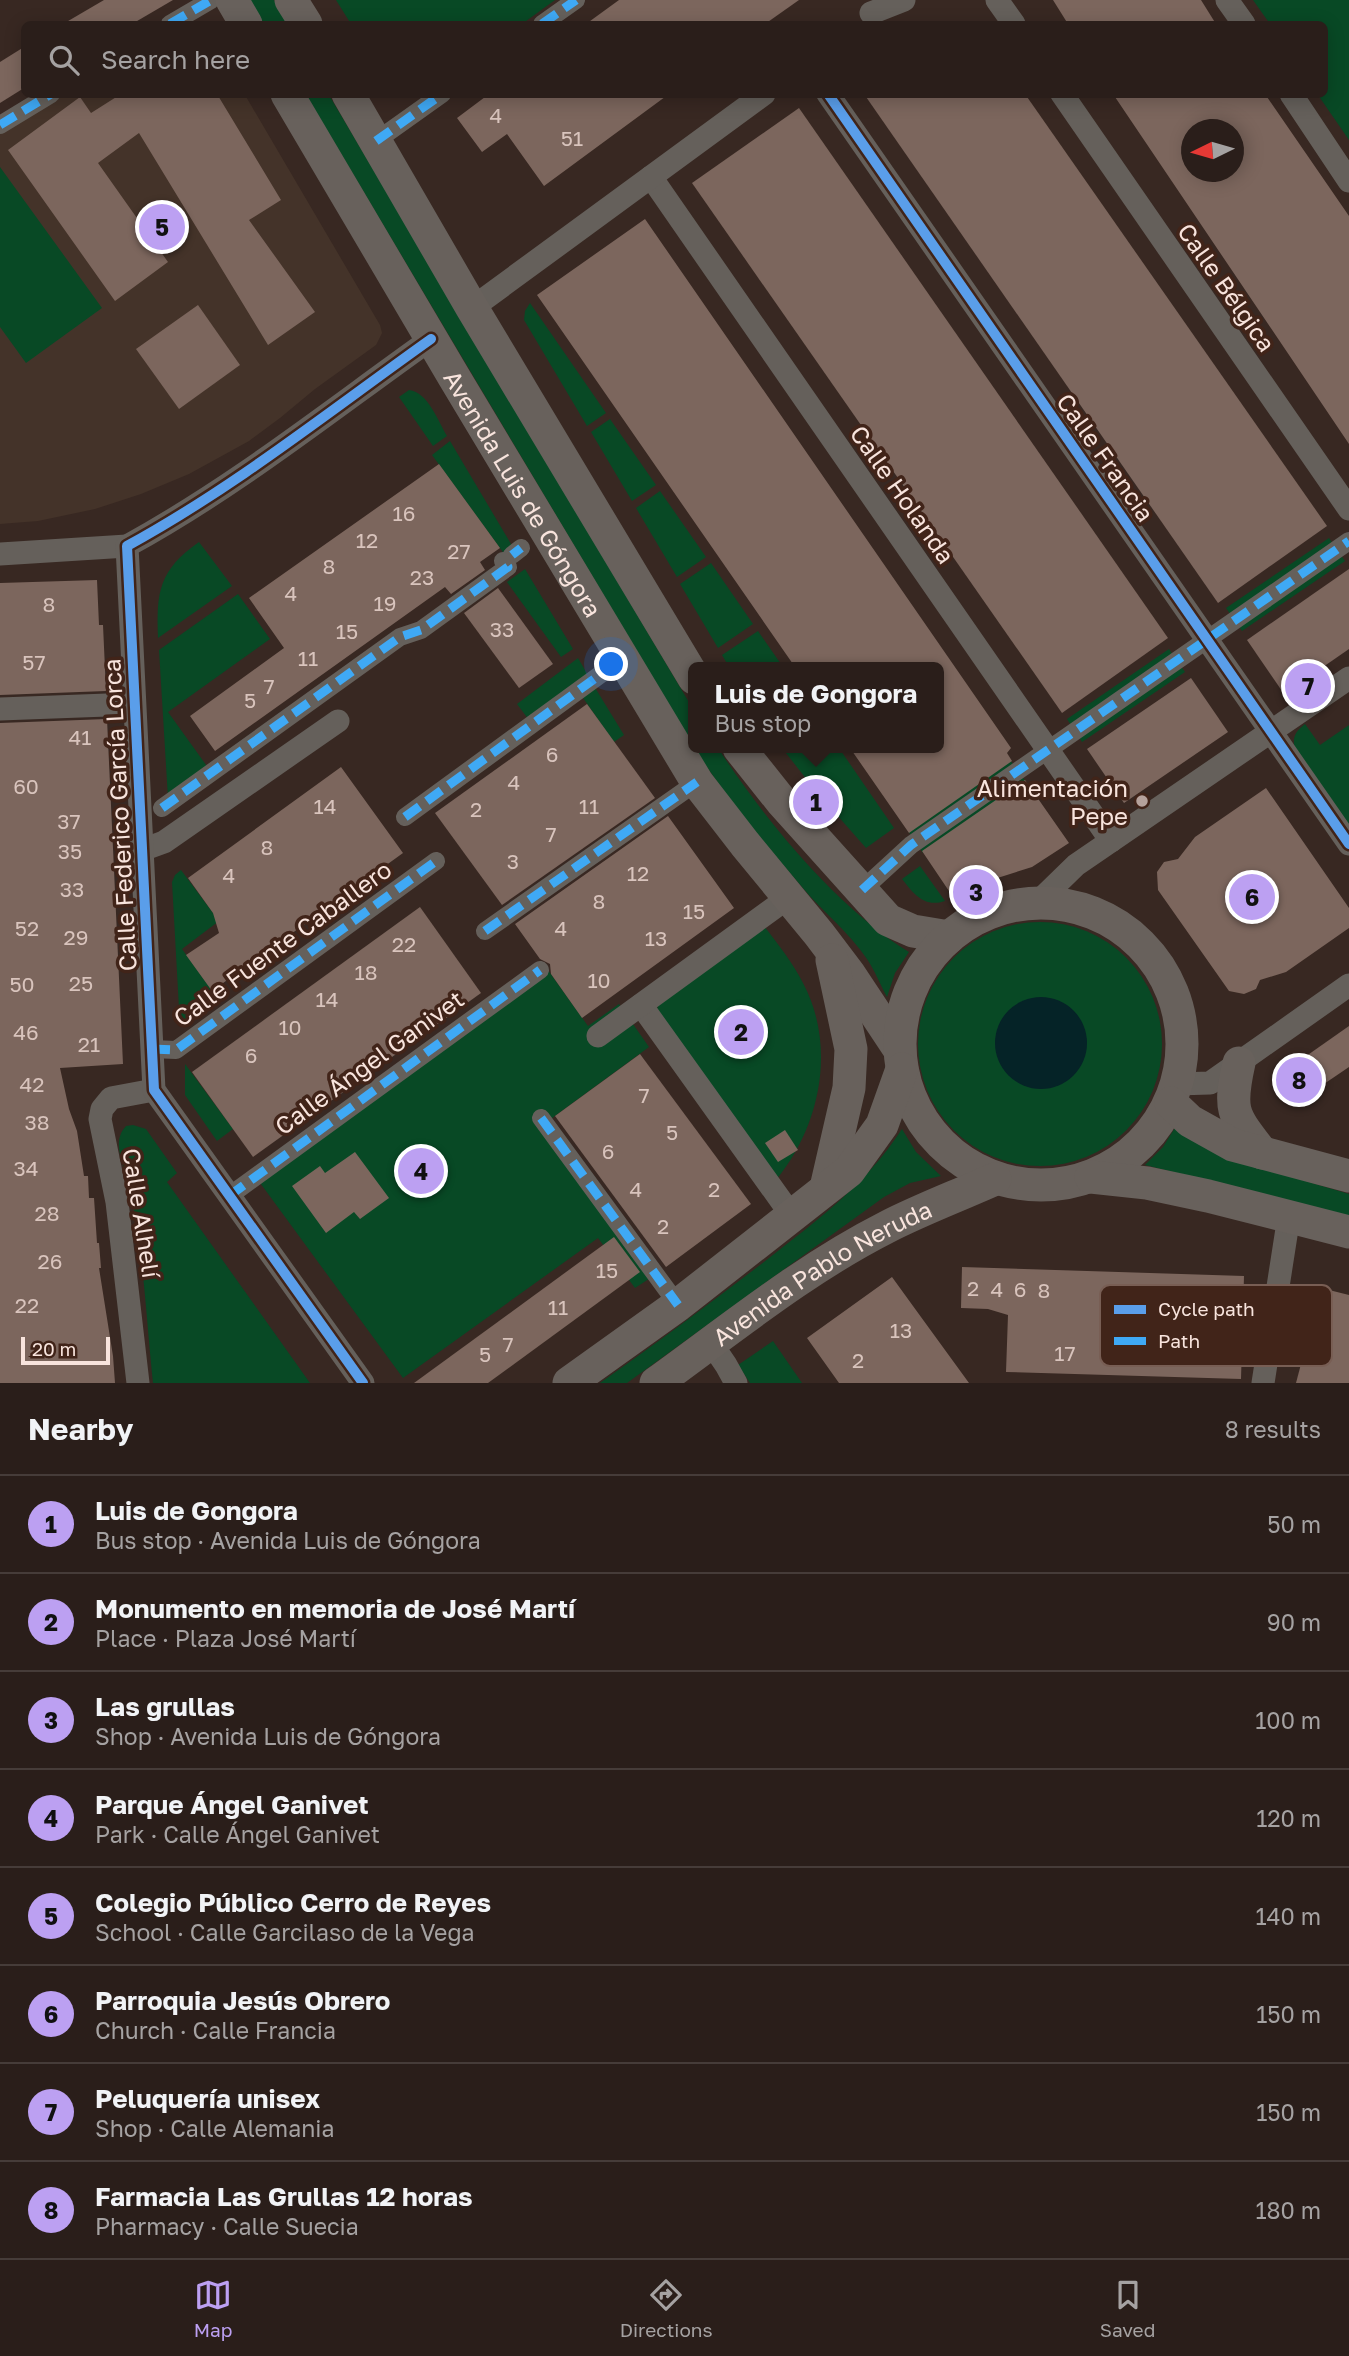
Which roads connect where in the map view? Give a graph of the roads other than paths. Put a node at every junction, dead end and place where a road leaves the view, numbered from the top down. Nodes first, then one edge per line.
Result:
1 (211, 0) edge
2 (232, 0) edge
3 (291, 0) edge
4 (576, 0) edge
5 (904, 0) edge
6 (997, 0) edge
7 (1227, 0) edge
8 (871, 13) edge
9 (175, 21) edge
10 (244, 21) edge
11 (304, 21) edge
12 (545, 21) edge
13 (1012, 21) edge
14 (1242, 21) edge
15 (44, 98) edge
16 (289, 98) edge
17 (350, 98) edge
18 (436, 98) edge
19 (759, 98) edge
20 (831, 98) edge
21 (1065, 98) edge
22 (1294, 98) edge
23 (0, 125) edge
24 (376, 141) junction
25 (651, 177) junction
26 (1349, 181) edge
27 (472, 308) junction
28 (431, 339) junction
29 (1349, 509) edge
30 (1349, 541) edge
31 (127, 546) junction
32 (0, 554) edge
33 (512, 555) dead end
34 (1207, 640) junction
35 (623, 658) junction
36 (688, 668) edge
37 (1349, 678) edge
38 (134, 704) junction
39 (0, 709) edge
40 (338, 721) dead end
41 (1272, 732) junction
42 (1048, 750) junction
43 (743, 753) edge
44 (697, 782) junction
45 (163, 808) dead end
46 (405, 817) dead end
47 (1111, 841) junction
48 (1349, 844) edge
49 (142, 850) junction
50 (436, 861) dead end
51 (862, 890) junction
52 (789, 897) junction
53 (1038, 902) junction
54 (485, 932) dead end
55 (949, 937) junction
56 (830, 947) junction
57 (540, 970) dead end
58 (1349, 985) edge
59 (641, 1005) junction
60 (598, 1036) dead end
61 (152, 1049) junction
62 (900, 1059) junction
63 (1239, 1063) junction
64 (154, 1090) junction
65 (1173, 1094) junction
66 (541, 1118) dead end
67 (1262, 1153) junction
68 (1349, 1176) edge
69 (1091, 1177) junction
70 (995, 1179) junction
71 (838, 1180) junction
72 (229, 1196) junction
73 (792, 1216) junction
74 (1289, 1216) junction
75 (1349, 1232) edge
76 (1278, 1285) edge
77 (678, 1305) junction
78 (711, 1343) junction
79 (138, 1383) edge
80 (363, 1383) edge
81 (569, 1383) edge
82 (656, 1383) edge
83 (736, 1383) edge

1 - 9 street
2 - 10 main road
3 - 11 main road
4 - 12 street
5 - 8 street
6 - 13 street
7 - 14 street
15 - 23 street
16 - 28 main road, Avenida Luis de Góngora
17 - 24 main road, Avenida Luis de Góngora
18 - 24 street
19 - 25 street
20 - 34 street, Calle Francia
21 - 29 street, Calle Bélgica
22 - 26 street
24 - 27 main road, Avenida Luis de Góngora
25 - 27 street
25 - 42 street, Calle Holanda
27 - 36 main road, Avenida Luis de Góngora
28 - 31 street
28 - 35 main road, Avenida Luis de Góngora
30 - 34 street
31 - 32 street
31 - 38 street, Calle Federico García Lorca
33 - 45 street
34 - 41 street, Calle Francia
34 - 42 street
35 - 44 main road, Avenida Luis de Góngora
35 - 46 street
37 - 41 street
38 - 39 street
38 - 49 street, Calle Federico García Lorca
40 - 49 street
41 - 47 street
41 - 48 street, Calle Francia
42 - 47 street, Calle Holanda
42 - 51 street
43 - 51 main road
44 - 52 main road, Avenida Luis de Góngora
44 - 54 street
47 - 53 street
49 - 61 street, Calle Federico García Lorca
50 - 61 street, Calle Fuente Caballero
51 - 55 main road
52 - 56 main road, Avenida Luis de Góngora
52 - 59 street
53 - 55 main road
53 - 65 main road
55 - 62 main road
56 - 62 main road, Avenida Luis de Góngora
56 - 71 main road
57 - 72 street, Calle Ángel Ganivet
58 - 63 street
59 - 60 street
59 - 73 street
61 - 64 street, Calle Federico García Lorca
62 - 70 main road
62 - 71 main road
63 - 65 street
63 - 67 main road
64 - 72 street
64 - 79 street, Calle Alhelí
65 - 67 main road
65 - 69 main road
66 - 77 street
67 - 68 main road
69 - 70 main road
69 - 74 main road
70 - 78 main road, Avenida Pablo Neruda
71 - 73 main road
72 - 80 street
73 - 77 main road
74 - 75 main road
74 - 76 street
77 - 81 main road
78 - 82 main road, Avenida Pablo Neruda
78 - 83 street

